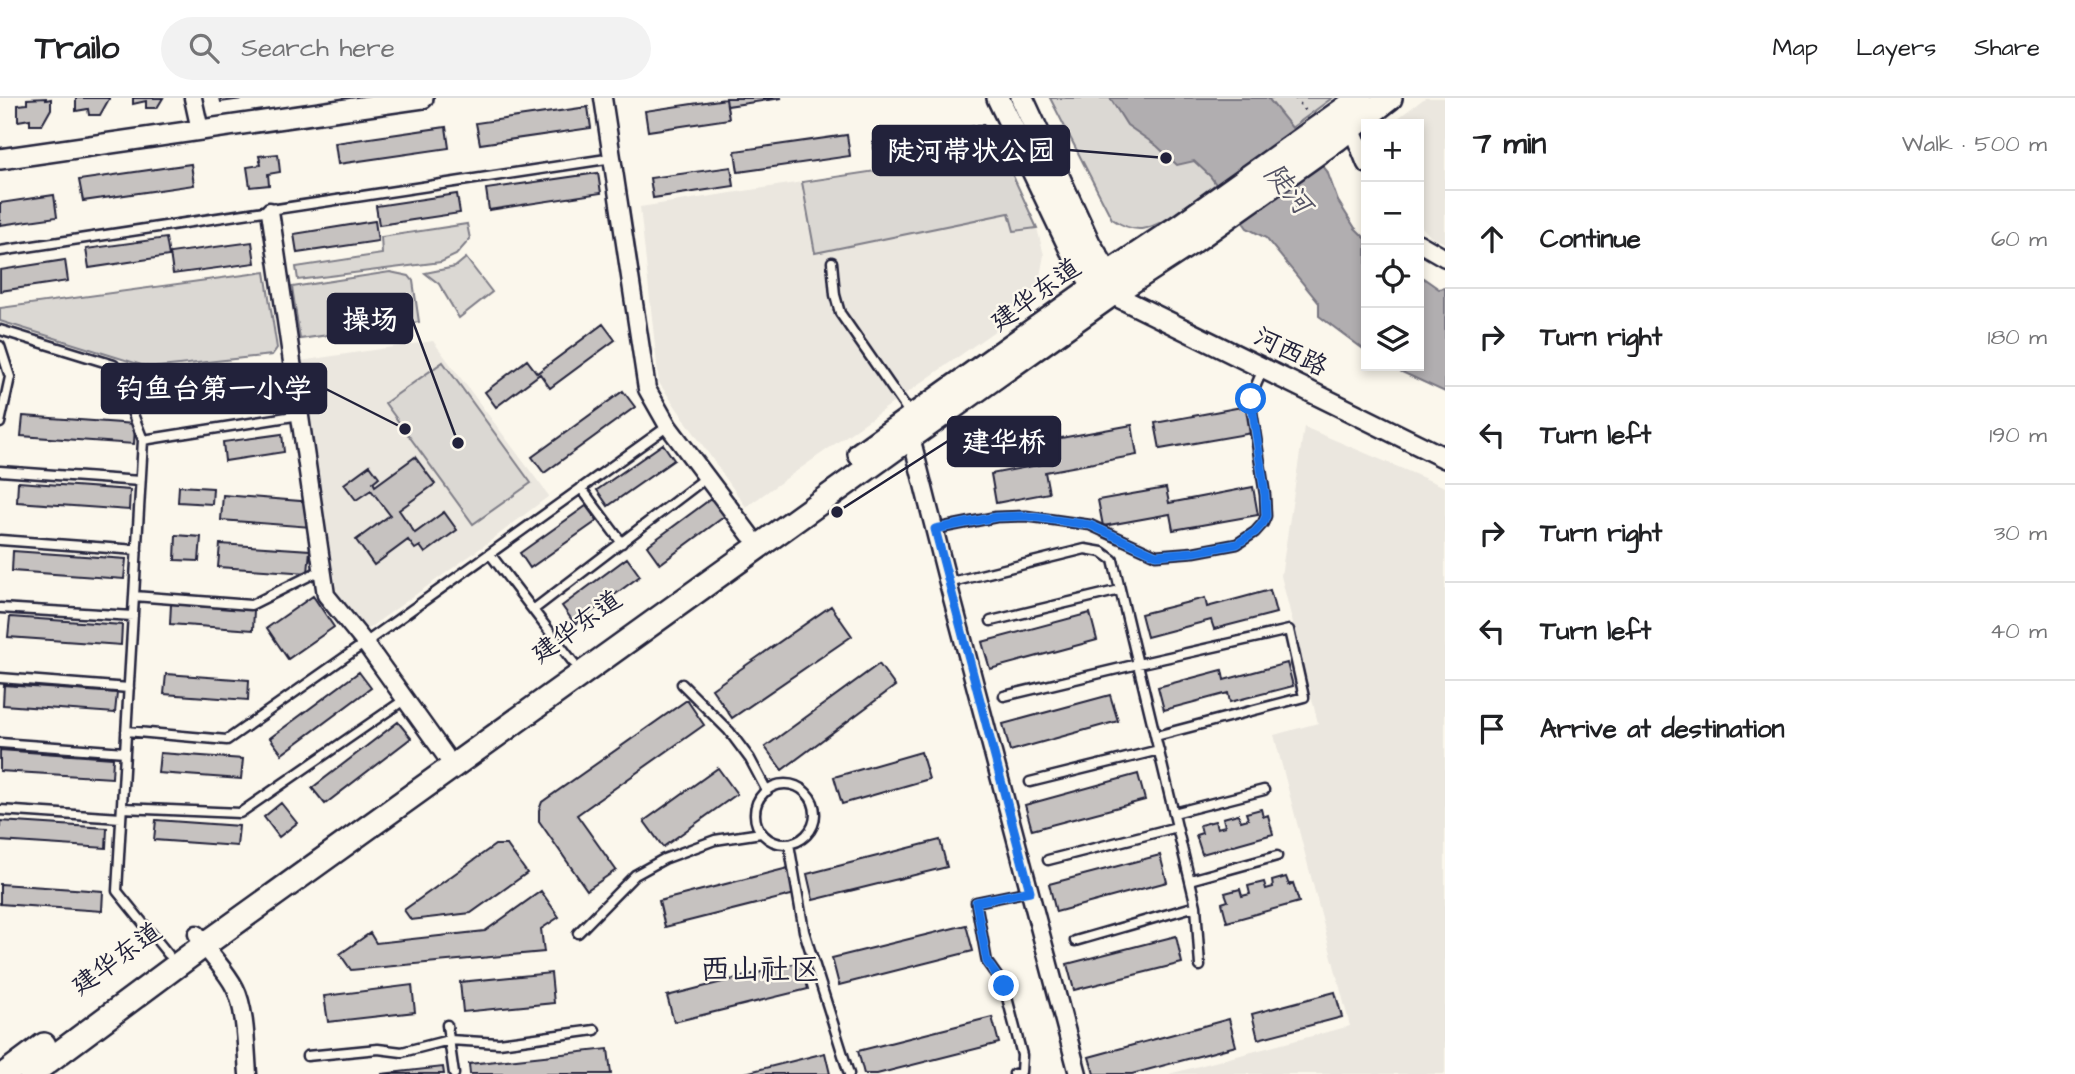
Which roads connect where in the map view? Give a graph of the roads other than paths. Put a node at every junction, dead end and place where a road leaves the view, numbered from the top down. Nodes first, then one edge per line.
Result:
1 (193, 98) edge
2 (423, 98) edge
3 (603, 98) edge
4 (998, 98) edge
5 (1022, 98) edge
6 (1360, 98) edge
7 (1390, 98) edge
8 (345, 104) edge
9 (1329, 126) junction
10 (201, 130) junction
11 (613, 158) junction
12 (0, 159) edge
13 (1361, 159) edge
14 (270, 211) junction
15 (1422, 245) edge
16 (0, 251) edge
17 (1445, 258) edge
18 (832, 262) dead end
19 (1105, 285) junction
20 (0, 330) edge
21 (0, 346) edge
22 (1263, 369) junction
23 (300, 415) junction
24 (0, 423) edge
25 (668, 426) junction
26 (911, 427) junction
27 (143, 440) junction
28 (1445, 458) edge
29 (0, 471) edge
30 (707, 477) junction
31 (140, 481) junction
32 (581, 488) junction
33 (935, 529) junction
34 (750, 535) junction
35 (0, 540) edge
36 (622, 543) junction
37 (136, 550) junction
38 (490, 554) junction
39 (323, 569) junction
40 (948, 583) junction
41 (1121, 590) junction
42 (134, 596) junction
43 (0, 608) edge
44 (533, 610) junction
45 (133, 616) junction
46 (991, 621) dead end
47 (365, 643) junction
48 (573, 662) junction
49 (1138, 664) junction
50 (0, 678) edge
51 (682, 684) dead end
52 (129, 688) junction
53 (1004, 696) dead end
54 (404, 700) junction
55 (126, 732) junction
56 (1156, 736) junction
57 (0, 743) edge
58 (1159, 750) junction
59 (125, 752) junction
60 (445, 755) junction
61 (1030, 782) dead end
62 (1264, 790) dead end
63 (767, 791) junction
64 (122, 807) junction
65 (0, 810) edge
66 (1174, 813) junction
67 (121, 818) junction
68 (1177, 827) junction
69 (761, 833) junction
70 (789, 844) junction
71 (1278, 856) dead end
72 (1048, 860) dead end
73 (1190, 880) junction
74 (1030, 891) junction
75 (1196, 906) junction
76 (578, 933) dead end
77 (200, 940) junction
78 (1075, 941) dead end
79 (168, 954) junction
80 (1200, 965) dead end
81 (447, 1026) dead end
82 (596, 1030) dead end
83 (449, 1040) junction
84 (307, 1056) dead end
85 (5, 1074) edge
86 (31, 1074) edge
87 (248, 1074) edge
88 (454, 1074) edge
89 (849, 1074) edge
90 (1014, 1074) edge
91 (1078, 1074) edge

1 - 10 street
2 - 8 street
3 - 11 street
4 - 19 main road
5 - 19 main road
6 - 9 main road
7 - 9 main road
8 - 10 street
9 - 13 street
9 - 19 main road, 建华东道
10 - 12 street
11 - 14 lane
11 - 25 street
14 - 16 lane
14 - 23 street
15 - 17 street
18 - 26 lane
19 - 22 street, 河西路
19 - 26 main road, 建华东道
20 - 27 lane
21 - 24 lane
22 - 28 street, 河西路
22 - 33 lane
23 - 27 lane
23 - 39 street
25 - 30 street
25 - 32 lane
26 - 33 street
26 - 34 main road, 建华东道
26 - 77 main road, 建华东道
27 - 31 lane
29 - 31 lane
30 - 34 street
30 - 36 lane
31 - 37 lane
32 - 36 lane
32 - 38 lane
33 - 40 street
34 - 48 main road, 建华东道
35 - 37 lane
36 - 44 lane
37 - 42 lane
38 - 44 lane
38 - 47 lane
39 - 42 lane
39 - 47 street
40 - 41 lane
40 - 74 street
41 - 46 lane
41 - 49 lane
42 - 45 lane
43 - 45 lane
44 - 48 lane
45 - 52 lane
47 - 54 street
47 - 55 lane
48 - 60 main road, 建华东道
49 - 53 lane
49 - 56 lane
49 - 56 lane
50 - 52 lane
51 - 63 lane
52 - 55 lane
54 - 60 street
54 - 64 lane
55 - 59 lane
56 - 58 lane
57 - 59 lane
58 - 61 lane
58 - 66 lane
59 - 64 lane
60 - 77 main road, 建华东道
62 - 66 lane
63 - 69 lane
63 - 70 lane
64 - 67 lane
65 - 67 lane
66 - 68 lane
67 - 79 lane
68 - 72 lane
68 - 73 lane
69 - 70 lane
69 - 76 lane
70 - 89 lane
71 - 73 lane
73 - 75 lane
74 - 90 lane
74 - 91 street
75 - 78 lane
75 - 80 lane
77 - 79 main road, 建华东道
77 - 86 main road, 建华东道
77 - 87 street
79 - 85 main road, 建华东道
81 - 83 lane
82 - 83 lane
83 - 84 lane
83 - 88 lane

